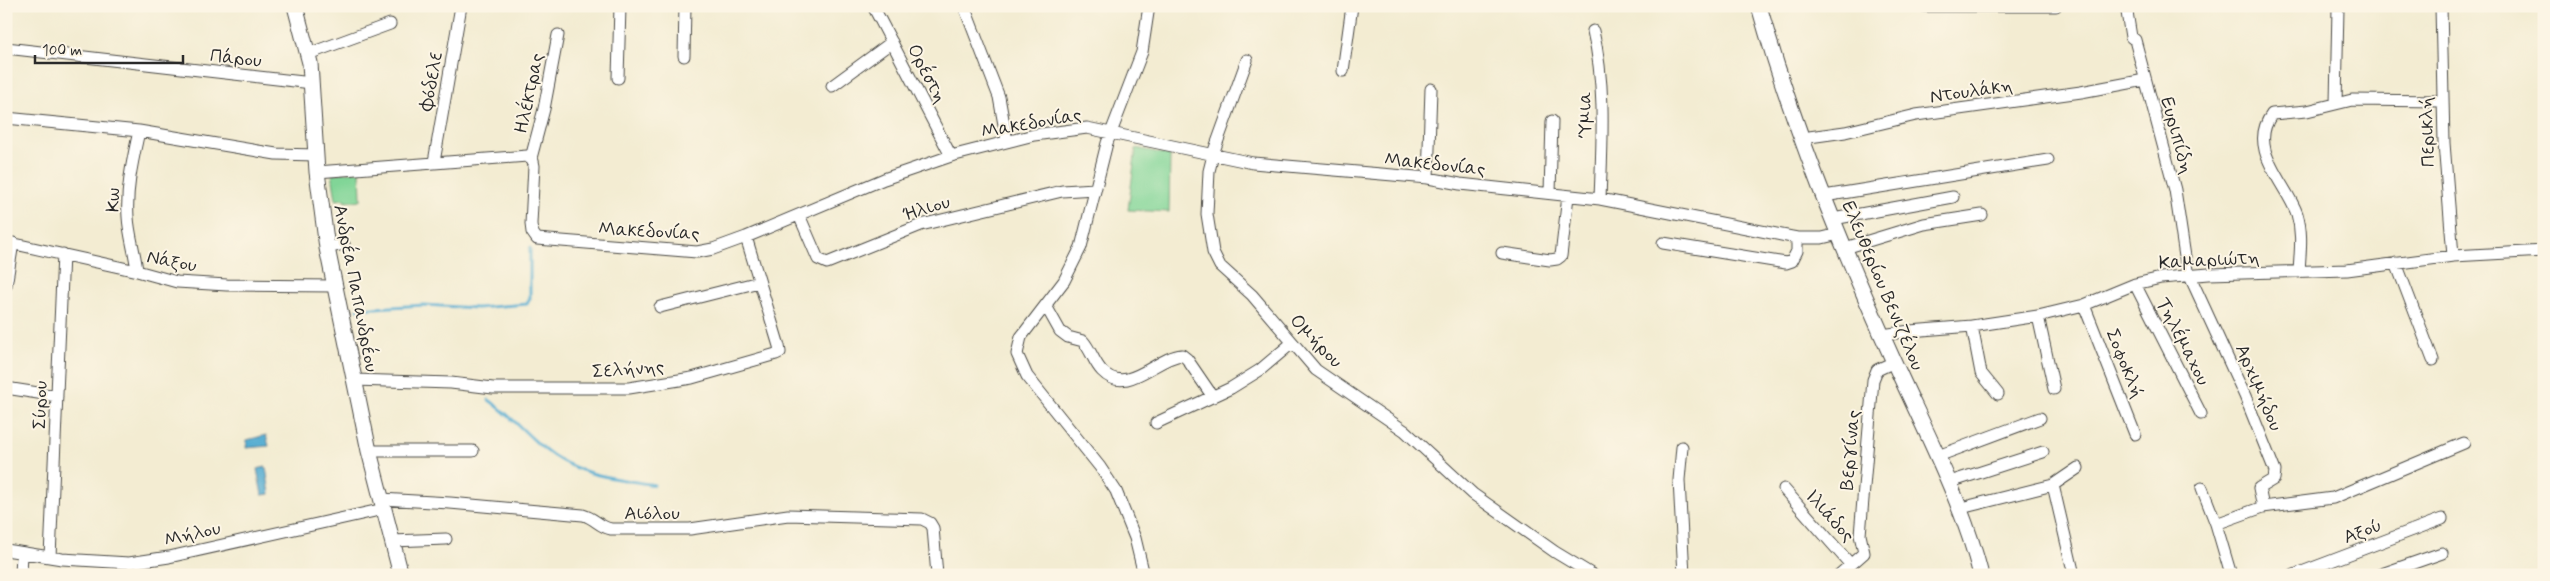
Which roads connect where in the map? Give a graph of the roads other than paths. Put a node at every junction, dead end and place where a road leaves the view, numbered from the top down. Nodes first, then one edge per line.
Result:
1 (295, 6) edge
2 (460, 6) edge
3 (620, 6) edge
4 (685, 6) edge
5 (873, 6) edge
6 (964, 6) edge
7 (1149, 6) edge
8 (1352, 6) edge
9 (1759, 6) edge
10 (1924, 6) edge
11 (2056, 6) edge
12 (2126, 6) edge
13 (2441, 6) edge
14 (2338, 8) dead end
15 (390, 24) dead end
16 (1593, 30) dead end
17 (558, 35) dead end
18 (892, 42) junction
19 (6, 48) edge
20 (308, 54) junction
21 (684, 56) dead end
22 (1247, 60) dead end
23 (1343, 71) dead end
24 (618, 78) dead end
25 (2145, 80) junction
26 (312, 83) junction
27 (832, 86) dead end
28 (1431, 89) dead end
29 (2442, 101) junction
30 (2336, 103) junction
31 (6, 118) edge
32 (1552, 122) dead end
33 (140, 131) junction
34 (1111, 133) junction
35 (1802, 138) junction
36 (1007, 141) junction
37 (316, 155) junction
38 (1213, 155) junction
39 (952, 156) junction
40 (531, 158) junction
41 (2048, 160) dead end
42 (434, 162) junction
43 (317, 172) junction
44 (1428, 178) junction
45 (1095, 188) junction
46 (1550, 193) junction
47 (1568, 196) junction
48 (1824, 196) junction
49 (1953, 197) dead end
50 (1600, 199) junction
51 (799, 215) junction
52 (1982, 215) dead end
53 (1833, 219) junction
54 (746, 237) junction
55 (1797, 238) junction
56 (1842, 241) junction
57 (9, 242) edge
58 (344, 244) dead end
59 (1664, 244) dead end
60 (327, 248) junction
61 (2544, 251) edge
62 (1502, 253) dead end
63 (62, 254) junction
64 (2453, 256) junction
65 (2396, 263) junction
66 (137, 271) junction
67 (2298, 272) junction
68 (2190, 275) junction
69 (759, 282) junction
70 (2135, 284) junction
71 (6, 286) edge
72 (335, 286) junction
73 (2084, 305) junction
74 (1046, 306) junction
75 (660, 308) dead end
76 (2038, 316) junction
77 (1972, 326) junction
78 (1882, 335) junction
79 (1292, 343) junction
80 (2432, 360) dead end
81 (1894, 362) junction
82 (354, 380) junction
83 (6, 388) edge
84 (2054, 389) dead end
85 (1998, 394) dead end
86 (57, 396) junction
87 (1212, 397) junction
88 (2201, 414) dead end
89 (2040, 418) dead end
90 (1156, 423) dead end
91 (2135, 434) dead end
92 (2464, 444) dead end
93 (1682, 447) dead end
94 (369, 451) junction
95 (473, 451) dead end
96 (2043, 452) dead end
97 (1938, 456) junction
98 (2078, 468) dead end
99 (1950, 482) junction
100 (2053, 485) junction
101 (2202, 488) dead end
102 (1784, 489) dead end
103 (382, 504) junction
104 (2263, 507) junction
105 (1961, 508) junction
106 (2442, 519) dead end
107 (2216, 524) junction
108 (446, 539) dead end
109 (392, 541) junction
110 (6, 550) edge
111 (22, 553) junction
112 (2442, 553) dead end
113 (50, 557) junction
114 (1851, 565) junction
115 (21, 575) edge
116 (401, 575) edge
117 (937, 575) edge
118 (1144, 575) edge
119 (1593, 575) edge
120 (1684, 575) edge
121 (1839, 575) edge
122 (1982, 575) edge
123 (2074, 575) edge
124 (2231, 575) edge
125 (2294, 575) edge
126 (2379, 575) edge

1 - 20 main road, Ανδρέα Παπανδρέου
2 - 42 street, Φόδελε
3 - 24 street
4 - 21 street
5 - 18 street, Ορέστη
6 - 36 street
7 - 34 street
8 - 23 street
9 - 35 main road, Ελευθερίου Βενιζέλου
10 - 11 street
12 - 25 street, Ευριπίδη
13 - 29 street, Περικλή
14 - 30 street
15 - 20 street
16 - 50 street, Ύμια
17 - 40 street, Ηλέκτρας
18 - 27 street
18 - 39 street, Ορέστη
19 - 26 street, Πάρου
20 - 26 main road, Ανδρέα Παπανδρέου
22 - 38 street, Ομήρου
25 - 35 street, Ντουλάκη
25 - 68 street, Ευριπίδη
26 - 37 main road, Ανδρέα Παπανδρέου
28 - 44 street
29 - 30 street
29 - 64 street, Περικλή
30 - 67 street
31 - 33 street
32 - 46 street
33 - 37 street
33 - 66 street, Κω
34 - 36 street, Μακεδονίας
34 - 38 street, Μακεδονίας
34 - 45 street
35 - 48 main road, Ελευθερίου Βενιζέλου
36 - 39 street, Μακεδονίας
37 - 43 main road, Ανδρέα Παπανδρέου
38 - 44 street, Μακεδονίας
38 - 79 street, Ομήρου
39 - 51 street, Μακεδονίας
40 - 42 street
40 - 54 street, Μακεδονίας
41 - 48 street
42 - 43 street
43 - 60 main road, Ανδρέα Παπανδρέου
44 - 46 street, Μακεδονίας
45 - 51 street, Ήλιου
45 - 74 street
46 - 47 street, Μακεδονίας
47 - 50 street, Μακεδονίας
47 - 62 street
48 - 53 main road, Ελευθερίου Βενιζέλου
49 - 53 street
50 - 55 street, Μακεδονίας
51 - 54 street, Μακεδονίας
52 - 56 street, Μακεδονίας
53 - 56 main road, Ελευθερίου Βενιζέλου
54 - 69 street, Σελήνης
55 - 56 street, Μακεδονίας
55 - 59 street
56 - 78 main road, Ελευθερίου Βενιζέλου
57 - 63 street, Νάξου
57 - 71 street
58 - 60 street
60 - 72 main road, Ανδρέα Παπανδρέου
61 - 64 street, Καμαριώτη
63 - 66 street, Νάξου
63 - 86 street, Σύρου
64 - 65 street, Καμαριώτη
65 - 67 street, Καμαριώτη
65 - 80 street
66 - 72 street, Νάξου
67 - 68 street, Καμαριώτη
68 - 70 street, Καμαριώτη
68 - 104 street, Αρχιμήδου
69 - 75 street
69 - 82 street, Σελήνης
70 - 73 street, Καμαριώτη
70 - 88 street, Τηλέμαχου
72 - 82 main road, Ανδρέα Παπανδρέου
73 - 76 street, Καμαριώτη
73 - 91 street, Σοφοκλή
74 - 87 street
74 - 118 street
76 - 77 street, Καμαριώτη
76 - 84 street
77 - 78 street, Καμαριώτη
77 - 85 street
78 - 81 main road, Ελευθερίου Βενιζέλου
79 - 87 street
79 - 119 street, Ομήρου
81 - 97 main road, Ελευθερίου Βενιζέλου
81 - 114 street, Βεργίνας
82 - 94 main road, Ανδρέα Παπανδρέου
83 - 86 street
86 - 113 street, Σύρου
87 - 90 street
89 - 97 street
92 - 104 street
93 - 120 street
94 - 95 street
94 - 103 main road, Ανδρέα Παπανδρέου
96 - 99 street
97 - 99 main road, Ελευθερίου Βενιζέλου
98 - 100 street
99 - 105 main road, Ελευθερίου Βενιζέλου
100 - 105 street
100 - 123 street
101 - 107 street
102 - 114 street, Ιλιάδος
103 - 109 main road, Ανδρέα Παπανδρέου
103 - 113 street, Μήλου
103 - 117 street, Αιόλου
104 - 107 street
105 - 122 main road, Ελευθερίου Βενιζέλου
106 - 125 street, Αξού
107 - 124 street
108 - 109 street
109 - 116 main road, Ανδρέα Παπανδρέου
110 - 111 street, Μήλου
111 - 113 street, Μήλου
111 - 115 street
112 - 126 street
114 - 121 street

